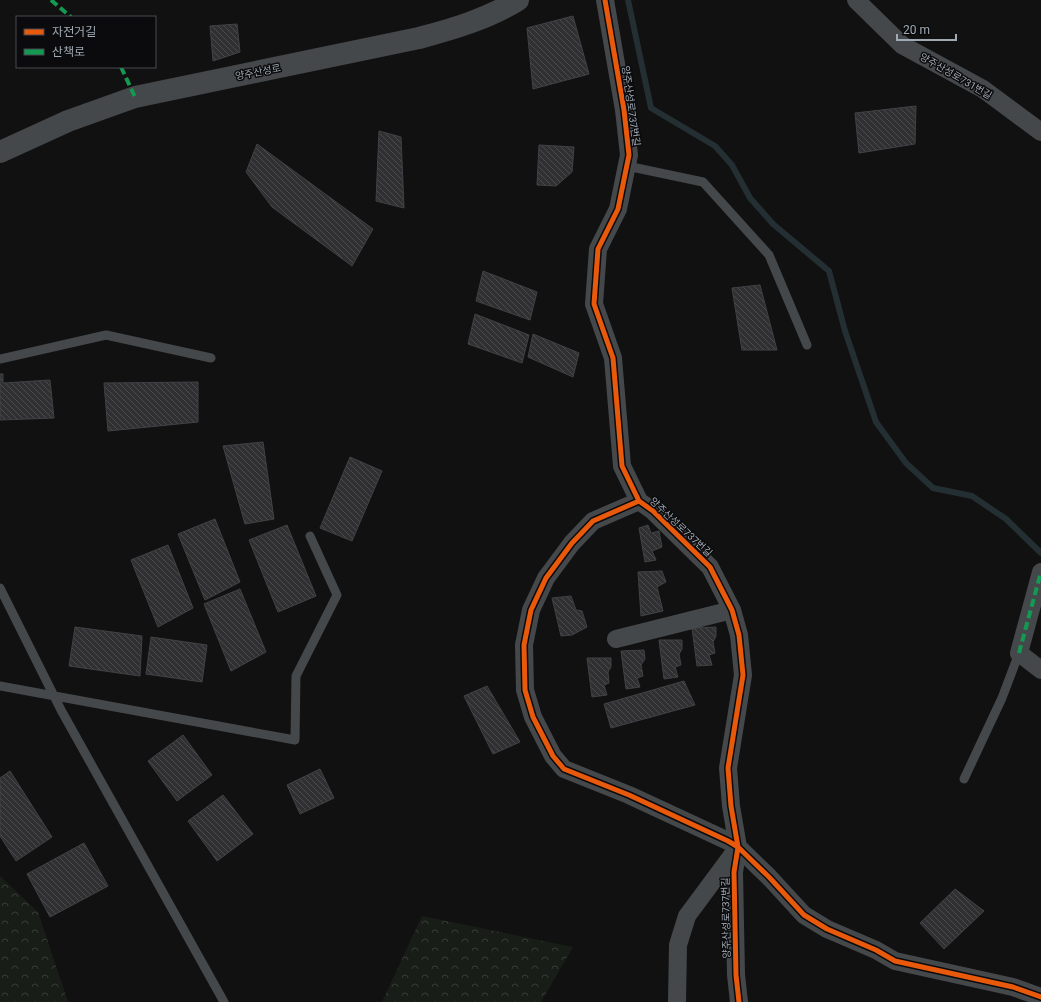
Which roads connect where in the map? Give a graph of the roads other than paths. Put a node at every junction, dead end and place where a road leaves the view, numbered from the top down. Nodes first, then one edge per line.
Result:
1 (518, 0) edge
2 (605, 0) edge
3 (856, 0) edge
4 (1041, 132) edge
5 (0, 152) edge
6 (626, 166) junction
7 (807, 345) dead end
8 (0, 358) edge
9 (211, 358) dead end
10 (639, 501) junction
11 (310, 536) dead end
12 (1041, 572) edge
13 (0, 588) edge
14 (732, 610) junction
15 (616, 639) dead end
16 (1019, 653) junction
17 (1041, 670) edge
18 (0, 686) edge
19 (53, 694) junction
20 (964, 779) dead end
21 (738, 847) junction
22 (702, 896) junction
23 (735, 911) junction
24 (1041, 997) edge
25 (224, 1002) edge
26 (677, 1002) edge
27 (739, 1002) edge

1 - 5 street, 양주산성로
2 - 6 street, 양주산성로737번길
3 - 4 street, 양주산성로731번길
6 - 7 lane
6 - 10 street, 양주산성로737번길
8 - 9 lane
10 - 14 street, 양주산성로737번길
10 - 21 street
11 - 19 lane
12 - 16 street
13 - 19 lane
14 - 15 street
14 - 21 street, 양주산성로737번길
16 - 17 street
16 - 20 lane
18 - 19 lane
19 - 25 lane
21 - 22 street
21 - 23 street, 양주산성로737번길
21 - 24 street
22 - 23 street
22 - 26 street
23 - 27 street, 양주산성로737번길

